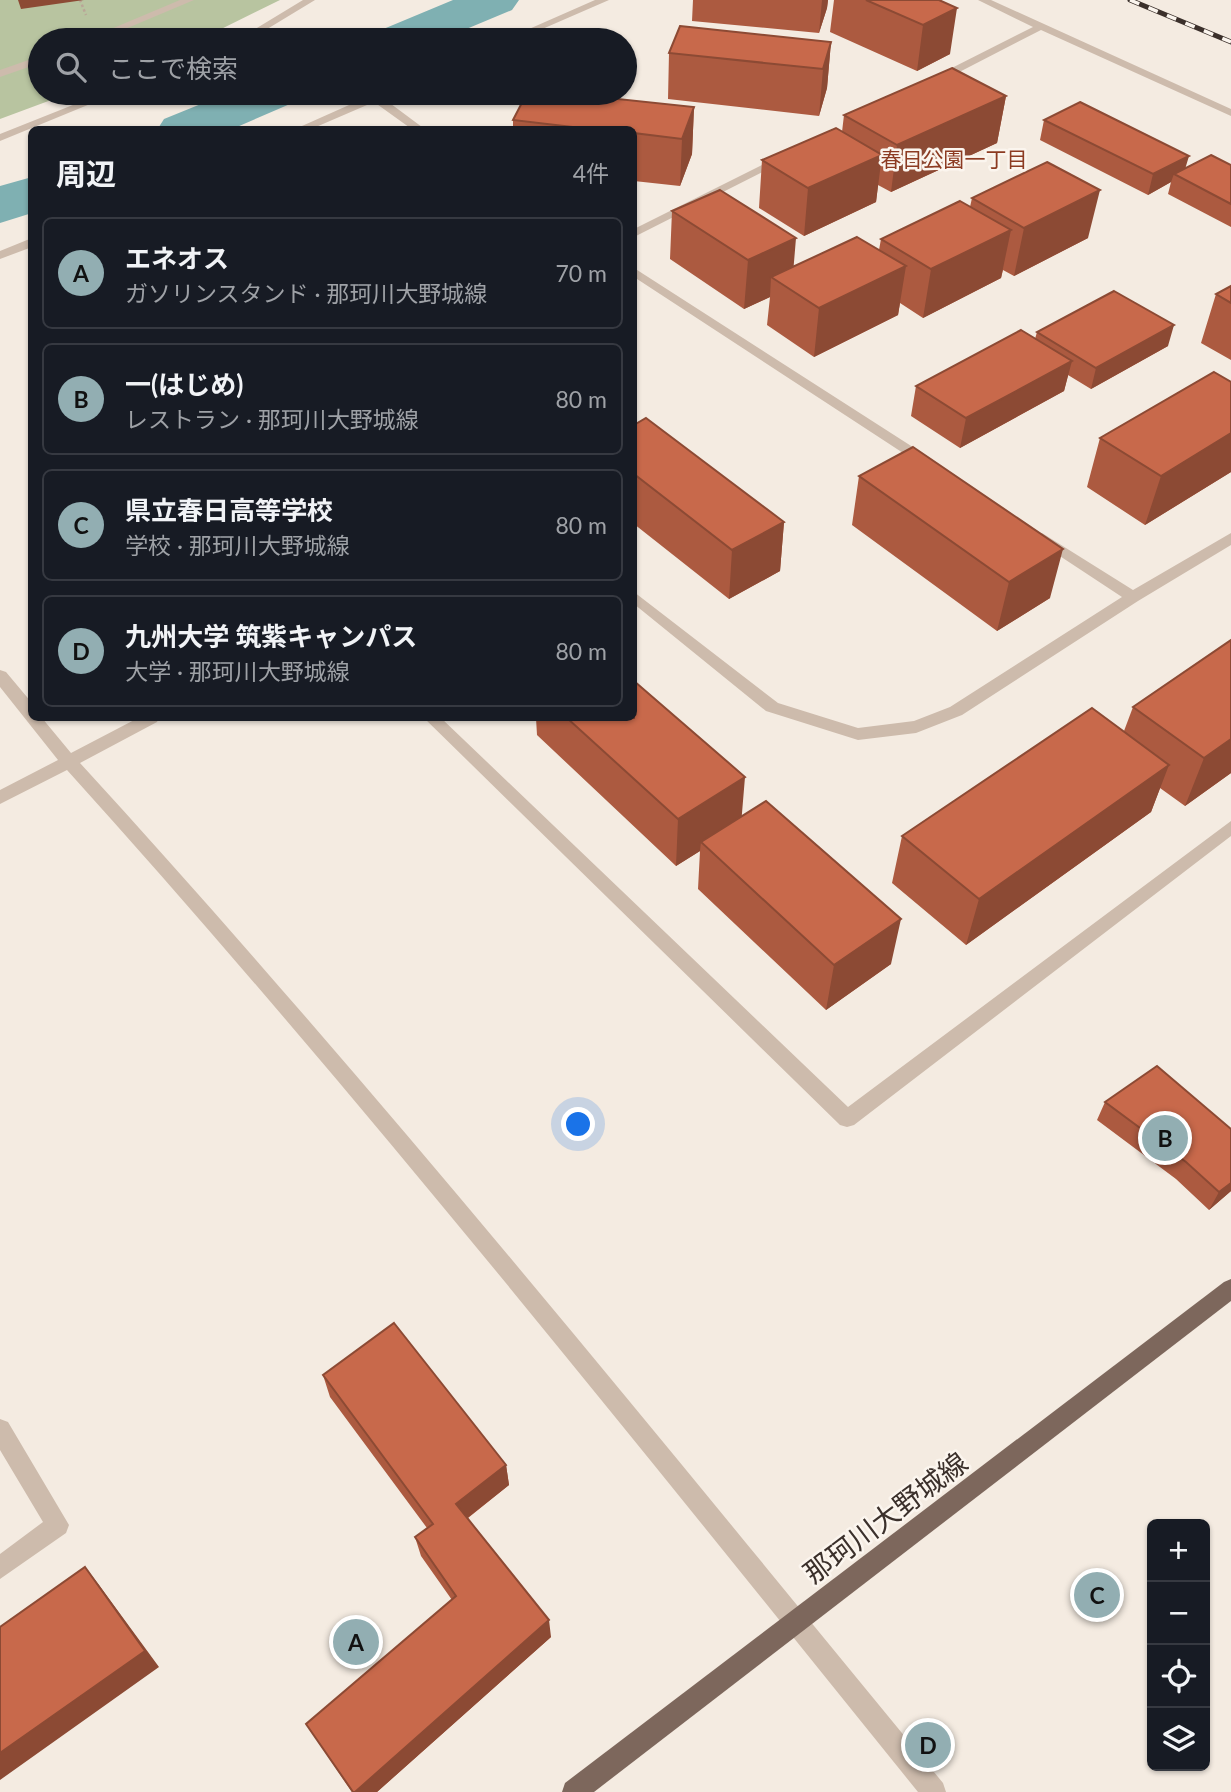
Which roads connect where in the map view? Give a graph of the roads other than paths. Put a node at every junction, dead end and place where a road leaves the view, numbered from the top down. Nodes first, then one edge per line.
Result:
1 (189, 0) edge
2 (310, 0) edge
3 (604, 0) edge
4 (983, 0) edge
5 (1042, 26) junction
6 (120, 28) edge
7 (262, 28) edge
8 (538, 28) edge
9 (28, 64) edge
10 (0, 74) edge
11 (930, 83) edge
12 (82, 105) edge
13 (357, 105) edge
14 (392, 105) edge
15 (1231, 113) edge
16 (30, 126) edge
17 (307, 126) edge
18 (416, 126) edge
19 (28, 127) edge
20 (0, 138) edge
21 (794, 152) edge
22 (637, 231) edge
23 (28, 244) edge
24 (0, 255) edge
25 (637, 274) edge
26 (936, 468) edge
27 (1028, 529) edge
28 (1231, 538) edge
29 (1133, 597) junction
30 (637, 599) edge
31 (0, 676) edge
32 (28, 711) edge
33 (36, 721) edge
34 (145, 721) edge
35 (435, 721) edge
36 (69, 762) junction
37 (0, 798) edge
38 (1231, 827) edge
39 (1231, 1289) edge
40 (0, 1430) edge
41 (0, 1568) edge
42 (796, 1623) junction
43 (574, 1792) edge
44 (934, 1792) edge

1 - 6 street
2 - 7 street
3 - 8 street
4 - 5 street
5 - 11 street
5 - 15 street
9 - 10 street
12 - 16 street
13 - 17 street
14 - 18 street
19 - 20 street
21 - 22 street
23 - 24 street
25 - 26 street
27 - 29 street
28 - 29 street
29 - 30 street
31 - 32 street
33 - 36 street
34 - 36 street
35 - 38 street
36 - 37 street
36 - 42 street
39 - 42 main road, 那珂川大野城線
40 - 41 street
42 - 43 main road, 那珂川大野城線
42 - 44 street

